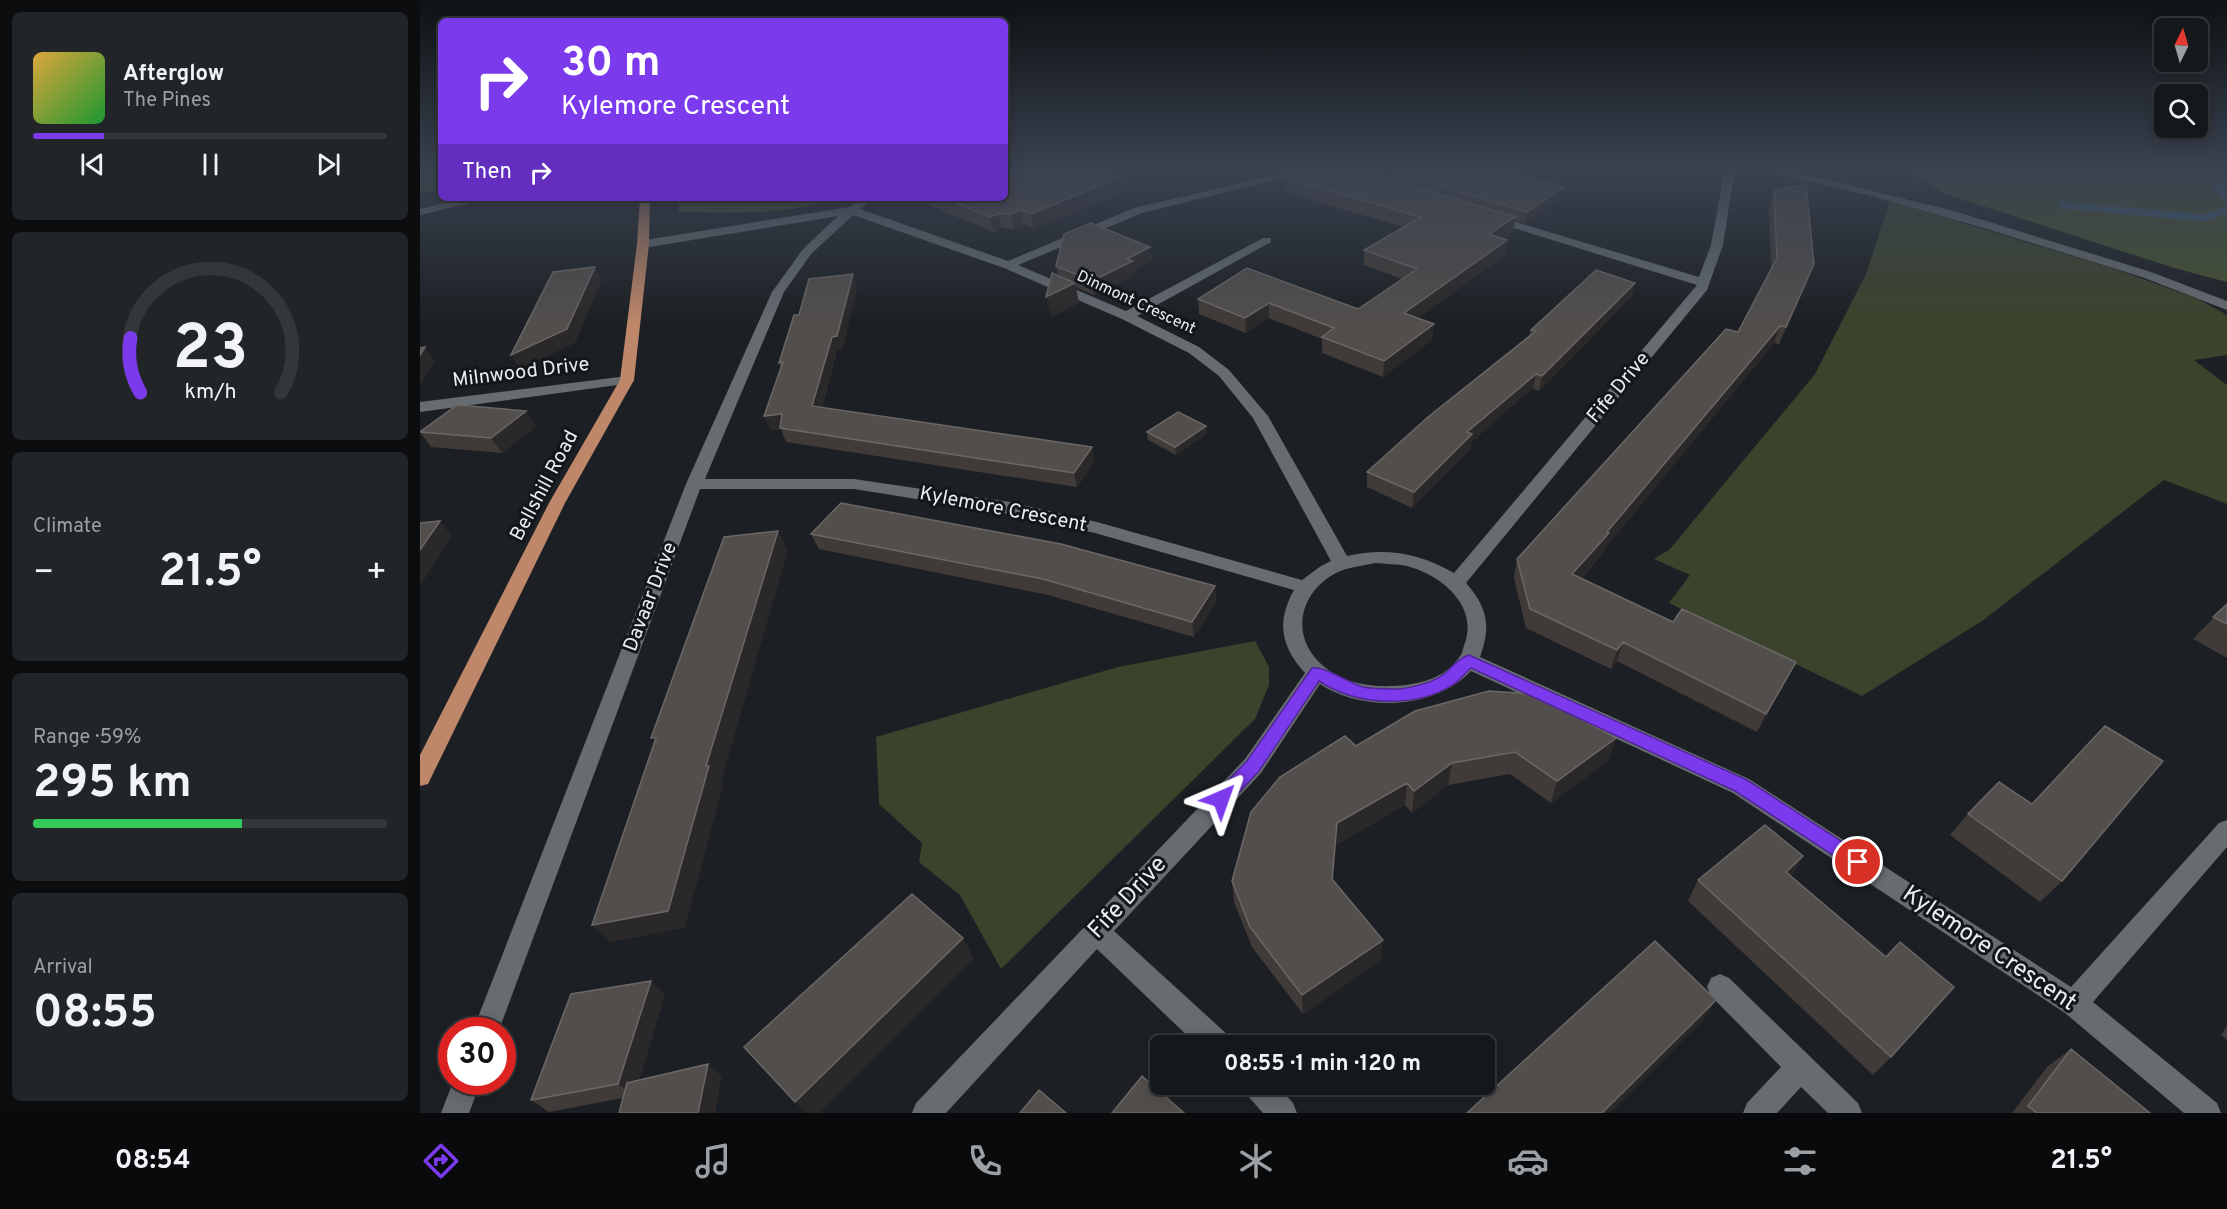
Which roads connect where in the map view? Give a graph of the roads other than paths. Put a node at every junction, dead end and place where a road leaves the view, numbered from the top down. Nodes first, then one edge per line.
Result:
1 (644, 220) edge
2 (790, 220) edge
3 (841, 220) edge
4 (879, 220) edge
5 (1115, 220) edge
6 (1498, 220) edge
7 (1721, 220) edge
8 (1974, 220) edge
9 (1267, 240) dead end
10 (643, 244) junction
11 (1008, 265) junction
12 (1704, 283) junction
13 (2227, 306) edge
14 (1127, 316) junction
15 (627, 380) junction
16 (420, 407) edge
17 (694, 484) junction
18 (1342, 564) junction
19 (1456, 583) junction
20 (1305, 587) junction
21 (1469, 660) junction
22 (1317, 672) junction
23 (420, 777) edge
24 (2227, 830) edge
25 (1097, 932) junction
26 (1720, 987) dead end
27 (2073, 1004) junction
28 (491, 1017) edge
29 (1207, 1035) edge
30 (1801, 1067) junction
31 (462, 1095) edge
32 (1266, 1095) edge
33 (455, 1113) edge
34 (926, 1113) edge
35 (1283, 1113) edge
36 (1757, 1113) edge
37 (1848, 1113) edge
38 (2207, 1113) edge

1 - 10 main road, Bellshill Road
2 - 10 street
3 - 17 street, Davaar Drive
4 - 11 street, Dinmont Crescent
5 - 11 street
6 - 12 street
7 - 12 street, Fife Drive
8 - 13 street
9 - 14 street
10 - 15 main road, Bellshill Road
11 - 14 street, Dinmont Crescent
12 - 19 street, Fife Drive
14 - 18 street, Dinmont Crescent
15 - 16 street, Milnwood Drive
15 - 23 main road, Bellshill Road
17 - 20 street, Kylemore Crescent
17 - 28 street, Davaar Drive
18 - 19 street
18 - 20 street
19 - 21 street
20 - 22 street
21 - 22 street
21 - 27 street, Kylemore Crescent
22 - 25 street, Fife Drive
24 - 27 street
25 - 29 street
25 - 34 street, Fife Drive
26 - 30 street
27 - 38 street, Kylemore Crescent
30 - 36 street
30 - 37 street
31 - 33 street
32 - 35 street

